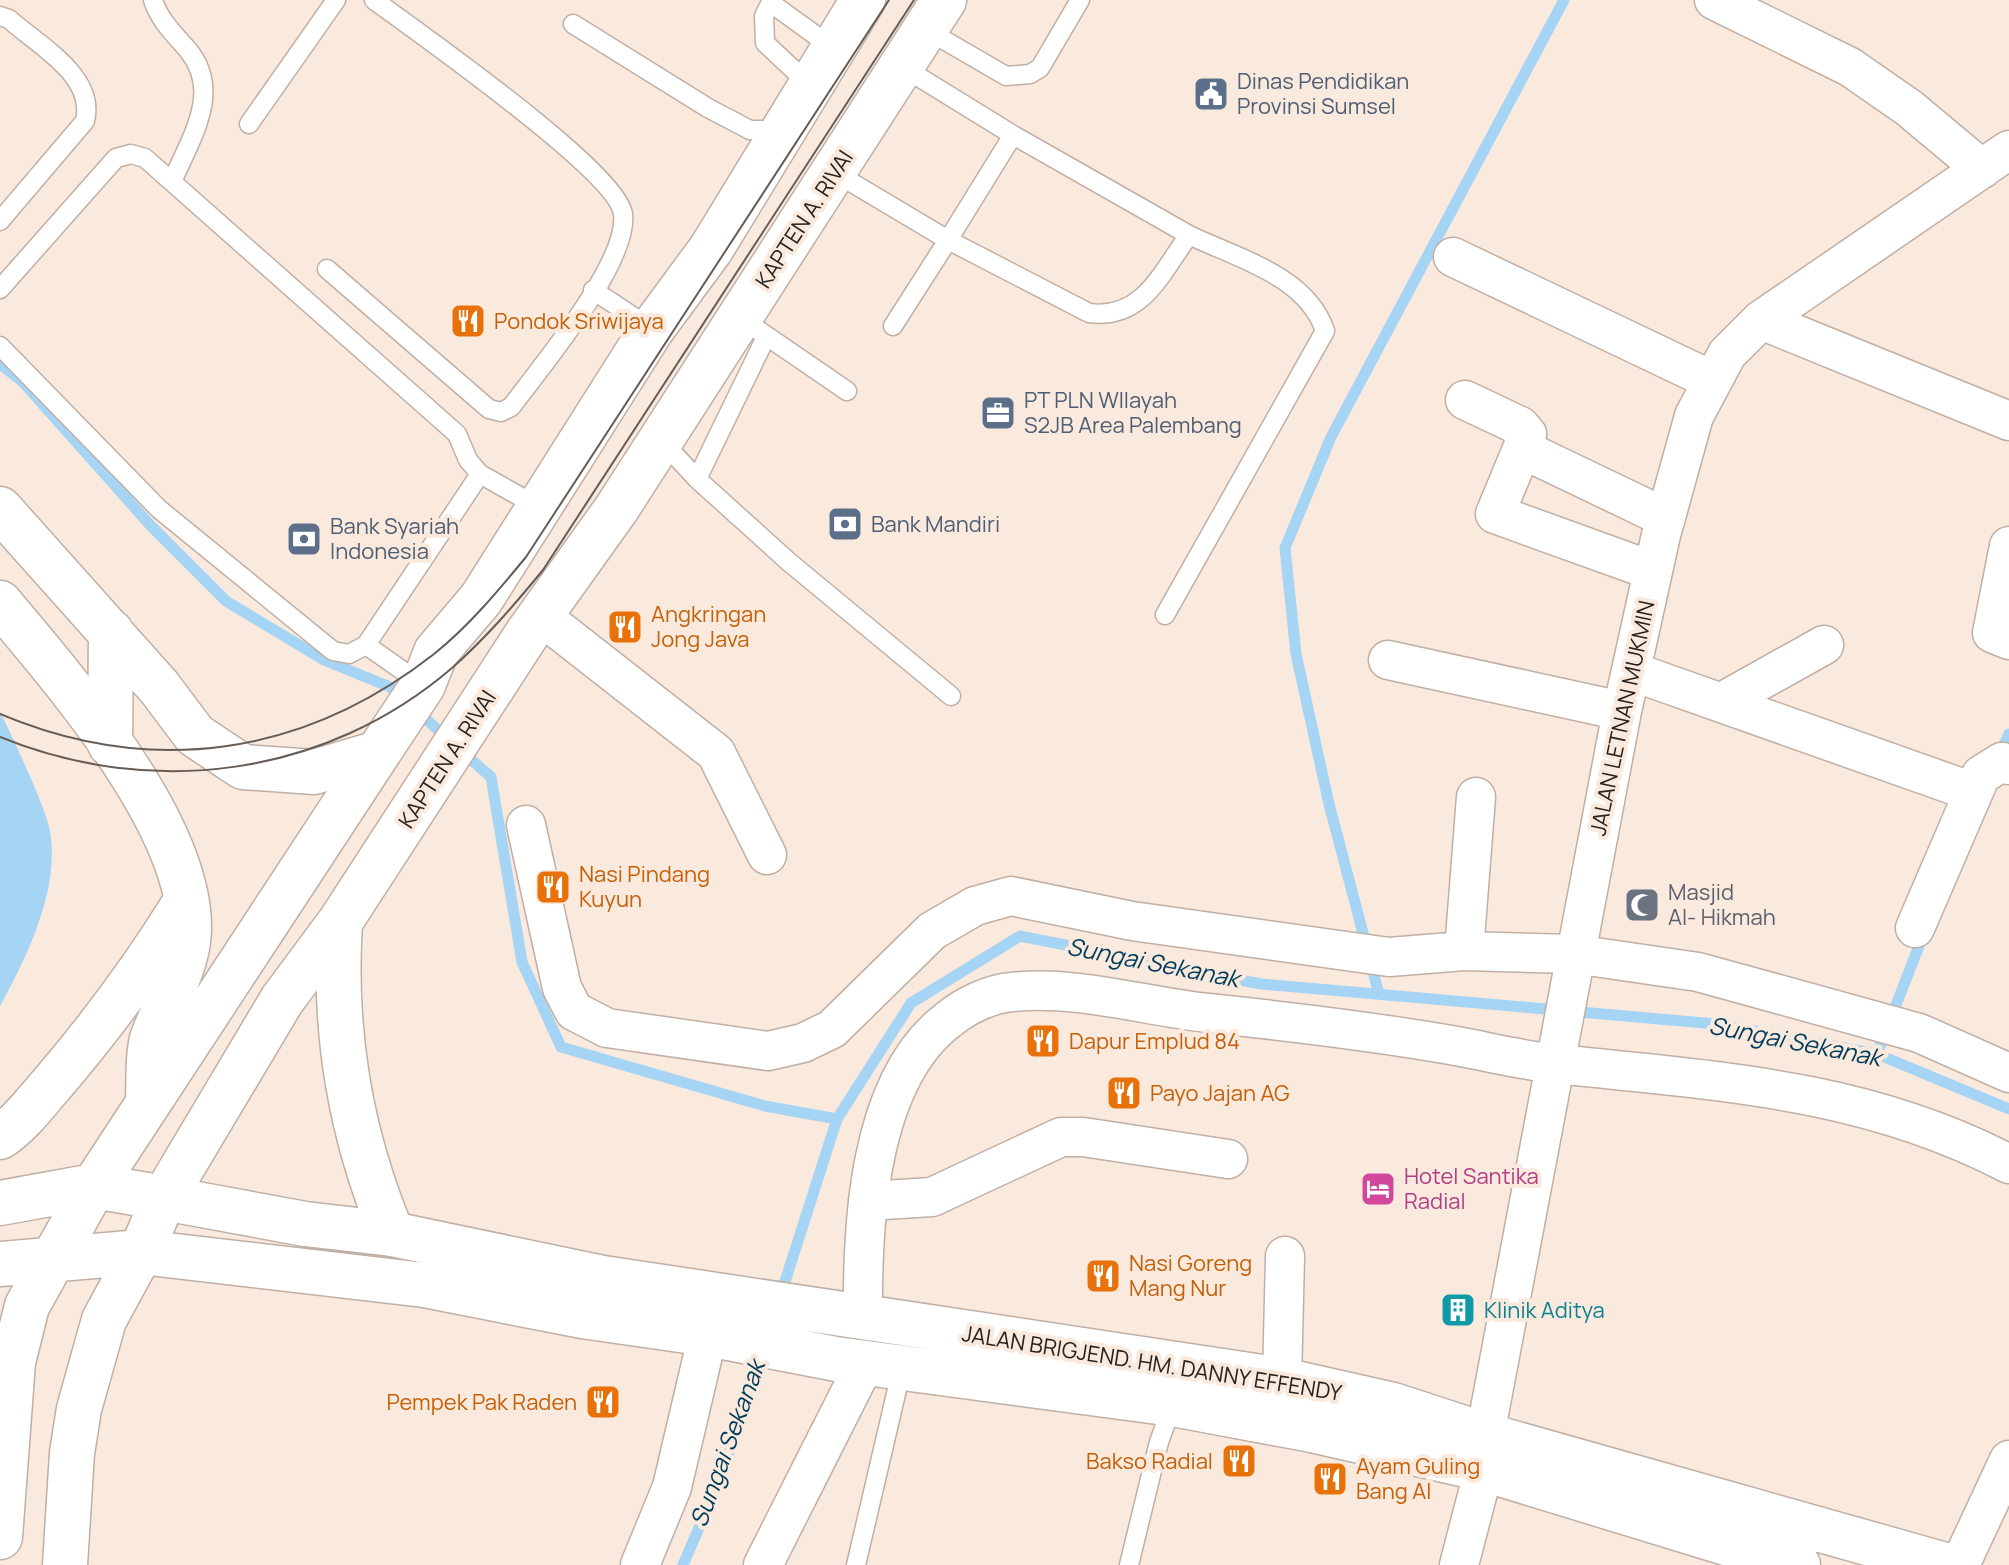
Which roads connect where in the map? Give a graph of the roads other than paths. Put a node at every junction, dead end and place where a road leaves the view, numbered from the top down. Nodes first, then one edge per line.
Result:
1 (153, 0) edge
2 (336, 0) edge
3 (374, 0) edge
4 (863, 0) edge
5 (1080, 0) edge
6 (1714, 0) edge
7 (772, 2) edge
8 (934, 15) edge
9 (0, 16) edge
10 (573, 24) dead end
11 (835, 49) junction
12 (901, 66) junction
13 (812, 87) junction
14 (249, 124) dead end
15 (783, 131) junction
16 (1013, 135) junction
17 (2000, 160) edge
18 (834, 172) junction
19 (172, 182) junction
20 (0, 221) edge
21 (1189, 235) junction
22 (948, 240) junction
23 (1453, 257) dead end
24 (327, 269) dead end
25 (0, 289) edge
26 (593, 290) junction
27 (1761, 320) junction
28 (754, 326) junction
29 (893, 326) dead end
30 (652, 329) junction
31 (0, 346) edge
32 (1711, 380) junction
33 (847, 391) dead end
34 (1465, 400) dead end
35 (2009, 421) edge
36 (660, 439) junction
37 (1522, 449) junction
38 (480, 474) junction
39 (697, 479) junction
40 (537, 506) junction
41 (0, 509) edge
42 (1666, 518) junction
43 (2009, 546) edge
44 (1653, 571) junction
45 (0, 603) edge
46 (1165, 615) dead end
47 (541, 616) junction
48 (111, 632) junction
49 (2009, 640) edge
50 (366, 645) junction
51 (1824, 645) dead end
52 (1388, 660) dead end
53 (1631, 671) junction
54 (420, 691) junction
55 (951, 696) dead end
56 (1722, 702) junction
57 (1622, 711) junction
58 (110, 744) junction
59 (384, 745) junction
60 (1991, 774) edge
61 (1476, 797) dead end
62 (526, 825) dead end
63 (767, 855) dead end
64 (189, 896) junction
65 (340, 922) junction
66 (1915, 928) dead end
67 (1464, 951) junction
68 (1573, 963) junction
69 (1556, 1055) junction
70 (2009, 1073) edge
71 (148, 1104) junction
72 (0, 1137) edge
73 (1228, 1159) dead end
74 (2009, 1164) edge
75 (94, 1186) junction
76 (170, 1187) junction
77 (868, 1201) junction
78 (0, 1203) edge
79 (392, 1234) junction
80 (141, 1252) junction
81 (1285, 1256) dead end
82 (52, 1259) junction
83 (0, 1264) edge
84 (584, 1296) junction
85 (853, 1315) junction
86 (718, 1323) junction
87 (868, 1364) junction
88 (1282, 1380) junction
89 (1178, 1385) junction
90 (1484, 1452) junction
91 (2009, 1460) edge
92 (0, 1537) edge
93 (65, 1565) edge
94 (640, 1565) edge
95 (763, 1565) edge
96 (856, 1565) edge
97 (1129, 1565) edge
98 (1459, 1565) edge
99 (1798, 1565) edge
100 (1945, 1565) edge
101 (1960, 1565) edge

1 - 19 lane
2 - 14 lane
3 - 26 lane
4 - 11 main road
5 - 8 lane
6 - 17 street
7 - 11 lane
7 - 13 lane
8 - 12 main road, KAPTEN A. RIVAI
9 - 20 lane
10 - 15 lane
11 - 13 main road
12 - 16 lane
12 - 18 main road, KAPTEN A. RIVAI
13 - 15 main road
15 - 30 main road
16 - 21 lane
16 - 22 lane
17 - 27 street, JALAN LETNAN MUKMIN
18 - 22 lane
18 - 28 main road, KAPTEN A. RIVAI
19 - 25 lane
19 - 38 lane
21 - 22 lane
21 - 46 lane
22 - 29 lane
23 - 32 street
24 - 26 lane
26 - 30 lane
27 - 32 street, JALAN LETNAN MUKMIN
27 - 35 street
28 - 33 lane
28 - 36 main road, KAPTEN A. RIVAI
28 - 39 lane
30 - 40 main road
31 - 50 lane
32 - 42 street, JALAN LETNAN MUKMIN
34 - 37 street
36 - 39 lane
36 - 47 main road, KAPTEN A. RIVAI
37 - 42 street
37 - 44 street
38 - 40 lane
38 - 50 lane
39 - 55 lane
40 - 54 main road
41 - 48 main road
42 - 44 street, JALAN LETNAN MUKMIN
43 - 49 street
44 - 53 street, JALAN LETNAN MUKMIN
45 - 58 main road
47 - 63 street
47 - 65 main road, KAPTEN A. RIVAI
48 - 58 main road
48 - 59 main road
50 - 54 lane
51 - 56 street
52 - 57 street
53 - 56 street
53 - 57 street, JALAN LETNAN MUKMIN
54 - 59 main road
56 - 60 street
57 - 68 street, JALAN LETNAN MUKMIN
58 - 64 main road
59 - 71 main road
60 - 66 street
61 - 67 street
62 - 67 street
64 - 71 main road
64 - 72 main road
65 - 76 main road, KAPTEN A. RIVAI
65 - 79 main road
67 - 68 street
68 - 69 street, JALAN LETNAN MUKMIN
68 - 70 street
69 - 74 street
69 - 77 street
69 - 90 street, JALAN LETNAN MUKMIN
71 - 75 main road
71 - 76 main road
73 - 77 street
75 - 76 main road, JALAN BRIGJEND. HM. DANNY EFFENDY
75 - 78 main road, JALAN BRIGJEND. HM. DANNY EFFENDY
75 - 82 main road
76 - 79 main road, JALAN BRIGJEND. HM. DANNY EFFENDY
76 - 80 main road, KAPTEN A. RIVAI
77 - 85 street
79 - 84 main road, JALAN BRIGJEND. HM. DANNY EFFENDY
80 - 82 main road, JALAN BRIGJEND. HM. DANNY EFFENDY
80 - 84 main road, JALAN BRIGJEND. HM. DANNY EFFENDY
80 - 93 main road, KAPTEN A. RIVAI
81 - 88 street
82 - 83 main road, JALAN BRIGJEND. HM. DANNY EFFENDY
82 - 92 main road
84 - 86 main road, JALAN BRIGJEND. HM. DANNY EFFENDY
85 - 86 main road, JALAN BRIGJEND. HM. DANNY EFFENDY
85 - 89 main road, JALAN BRIGJEND. HM. DANNY EFFENDY
86 - 87 main road, JALAN BRIGJEND. HM. DANNY EFFENDY
86 - 94 street
87 - 89 main road, JALAN BRIGJEND. HM. DANNY EFFENDY
87 - 95 street
87 - 96 lane
88 - 89 main road, JALAN BRIGJEND. HM. DANNY EFFENDY
88 - 90 main road, JALAN BRIGJEND. HM. DANNY EFFENDY
89 - 90 main road, JALAN BRIGJEND. HM. DANNY EFFENDY
89 - 97 lane
90 - 98 street, JALAN LETNAN MUKMIN
90 - 99 main road, JALAN BRIGJEND. HM. DANNY EFFENDY
90 - 100 main road, JALAN BRIGJEND. HM. DANNY EFFENDY
91 - 101 street

